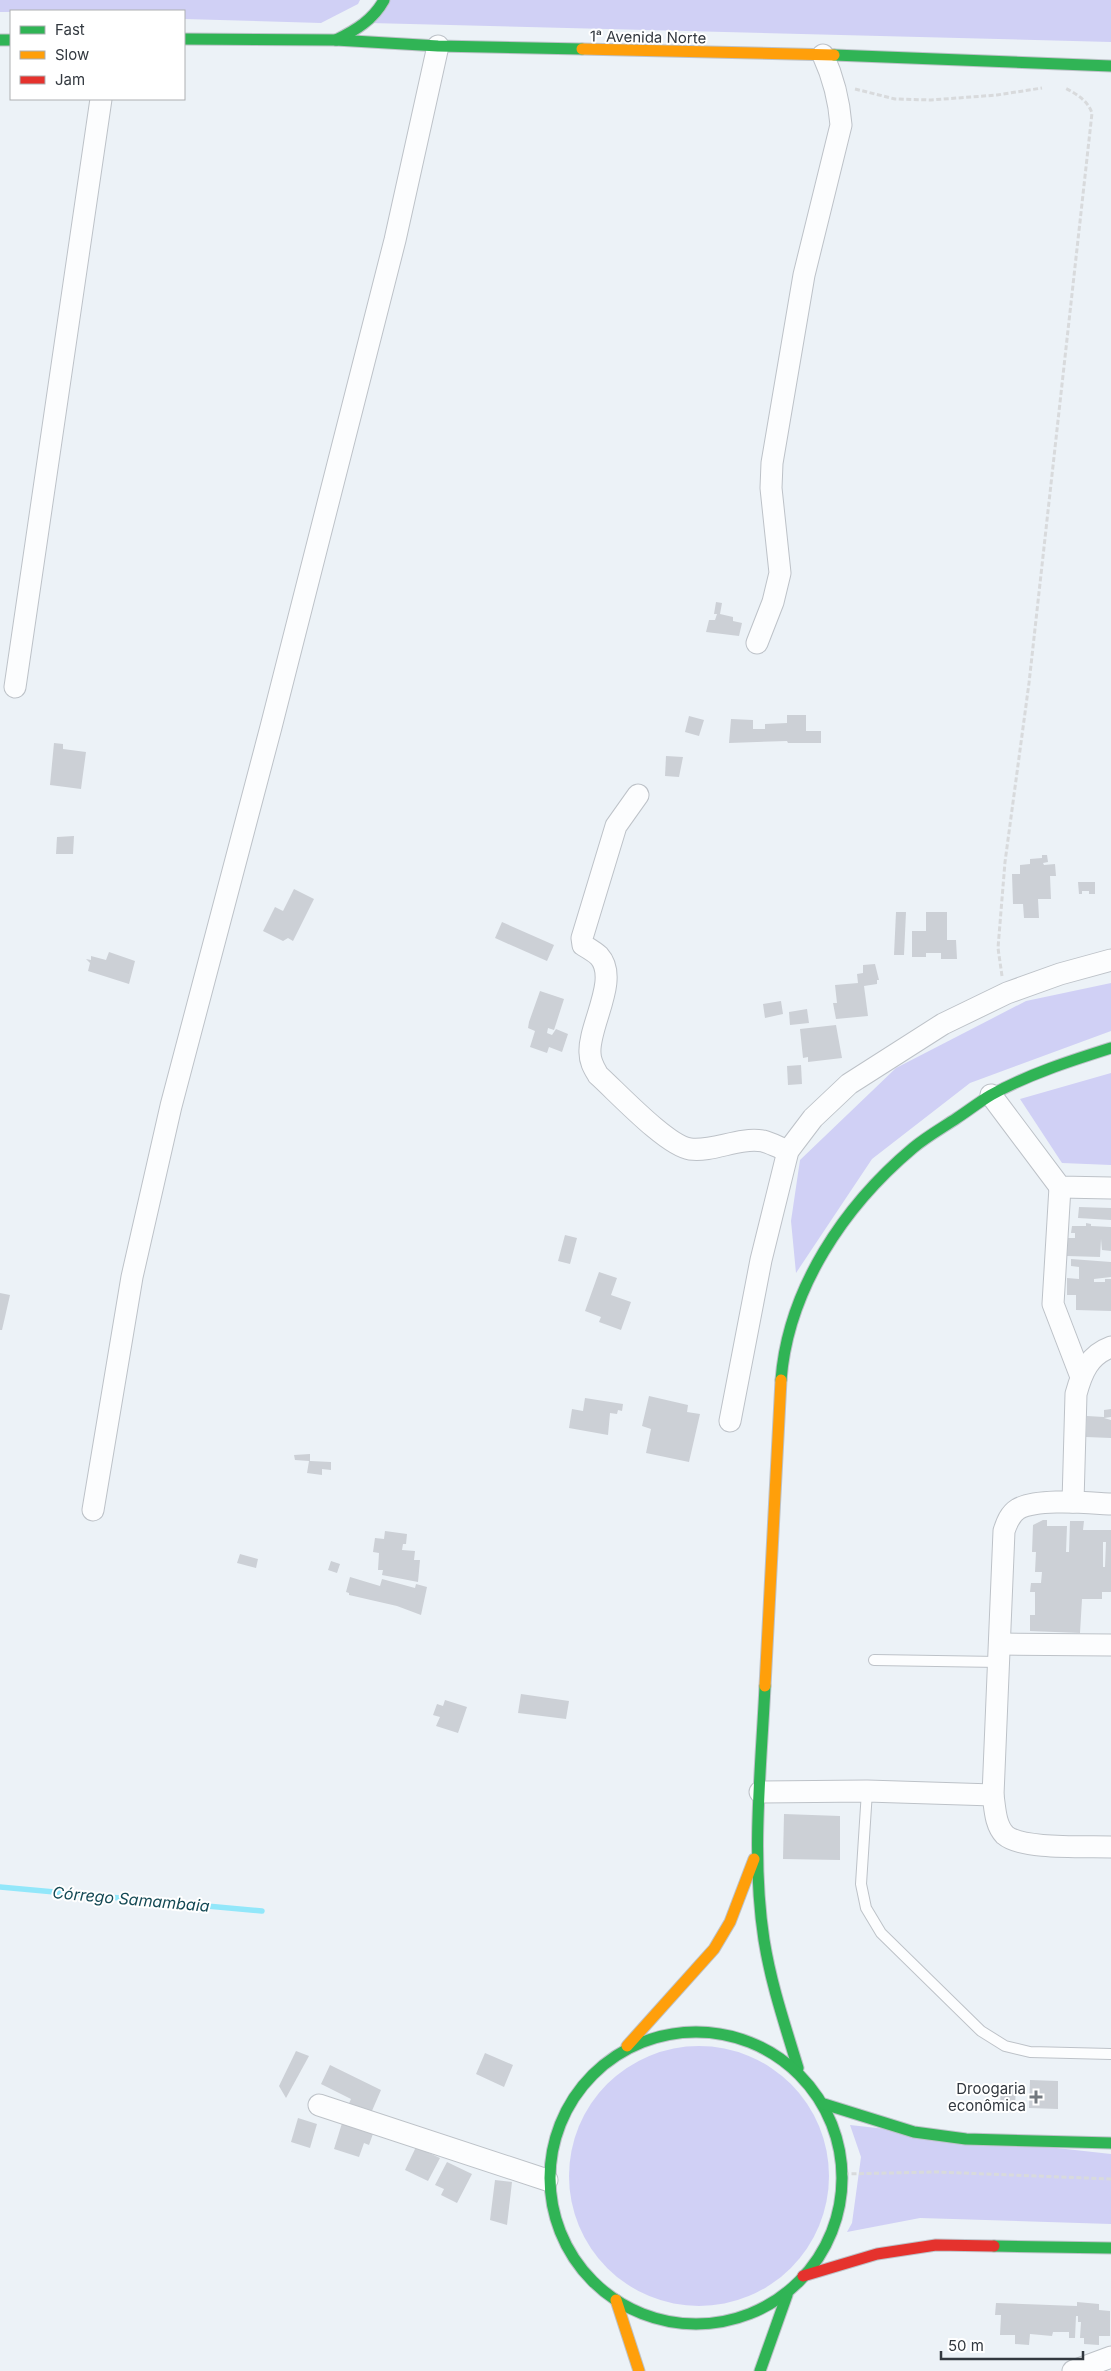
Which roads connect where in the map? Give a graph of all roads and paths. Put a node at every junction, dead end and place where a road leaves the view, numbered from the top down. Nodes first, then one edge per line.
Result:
1 (384, 0) edge
2 (185, 39) edge
3 (336, 40) junction
4 (438, 46) junction
5 (823, 55) junction
6 (1111, 66) edge
7 (833, 78) junction
8 (1050, 87) dead end
9 (1058, 88) dead end
10 (101, 100) edge
11 (758, 643) dead end
12 (15, 687) dead end
13 (638, 795) dead end
14 (1111, 960) edge
15 (1008, 993) junction
16 (1111, 1048) edge
17 (991, 1095) junction
18 (788, 1151) junction
19 (1060, 1187) junction
20 (1111, 1188) edge
21 (1111, 1347) edge
22 (1081, 1377) junction
23 (730, 1421) dead end
24 (1073, 1502) junction
25 (1111, 1504) edge
26 (93, 1510) dead end
27 (1111, 1645) edge
28 (1000, 1653) junction
29 (874, 1660) dead end
30 (867, 1791) junction
31 (760, 1792) junction
32 (993, 1795) junction
33 (1111, 1847) edge
34 (757, 1850) junction
35 (624, 2049) junction
36 (1111, 2054) edge
37 (798, 2068) junction
38 (824, 2104) junction
39 (319, 2105) dead end
40 (1111, 2143) edge
41 (844, 2174) junction
42 (547, 2180) junction
43 (1111, 2180) edge
44 (1111, 2248) edge
45 (803, 2276) junction
46 (787, 2295) junction
47 (616, 2300) junction
48 (1111, 2357) edge
49 (639, 2371) edge
50 (760, 2371) edge
51 (1074, 2371) edge

1 - 3 street
2 - 3 street, 1ᵃ Avenida Norte
3 - 4 street, 1ᵃ Avenida Norte
4 - 5 street, 1ᵃ Avenida Norte
4 - 26 street
5 - 6 street, 1ᵃ Avenida Norte
5 - 7 street
7 - 8 path
7 - 11 street
9 - 15 path
10 - 12 street
13 - 18 street
14 - 15 street
15 - 18 street
16 - 17 street
17 - 19 street
17 - 31 street
18 - 23 street
19 - 20 street
19 - 22 street
21 - 22 street
22 - 24 street
24 - 25 street
24 - 28 street
27 - 28 street
28 - 29 lane
28 - 32 street
30 - 31 street
30 - 32 street
30 - 36 lane
31 - 34 street
32 - 33 street
34 - 35 street
34 - 37 street
35 - 37 street
35 - 42 street
37 - 38 street
38 - 40 street
38 - 41 street
39 - 42 street
41 - 43 path
41 - 45 street
42 - 47 street
44 - 45 street
45 - 46 street
46 - 47 street
46 - 50 street
47 - 49 street
48 - 51 street

